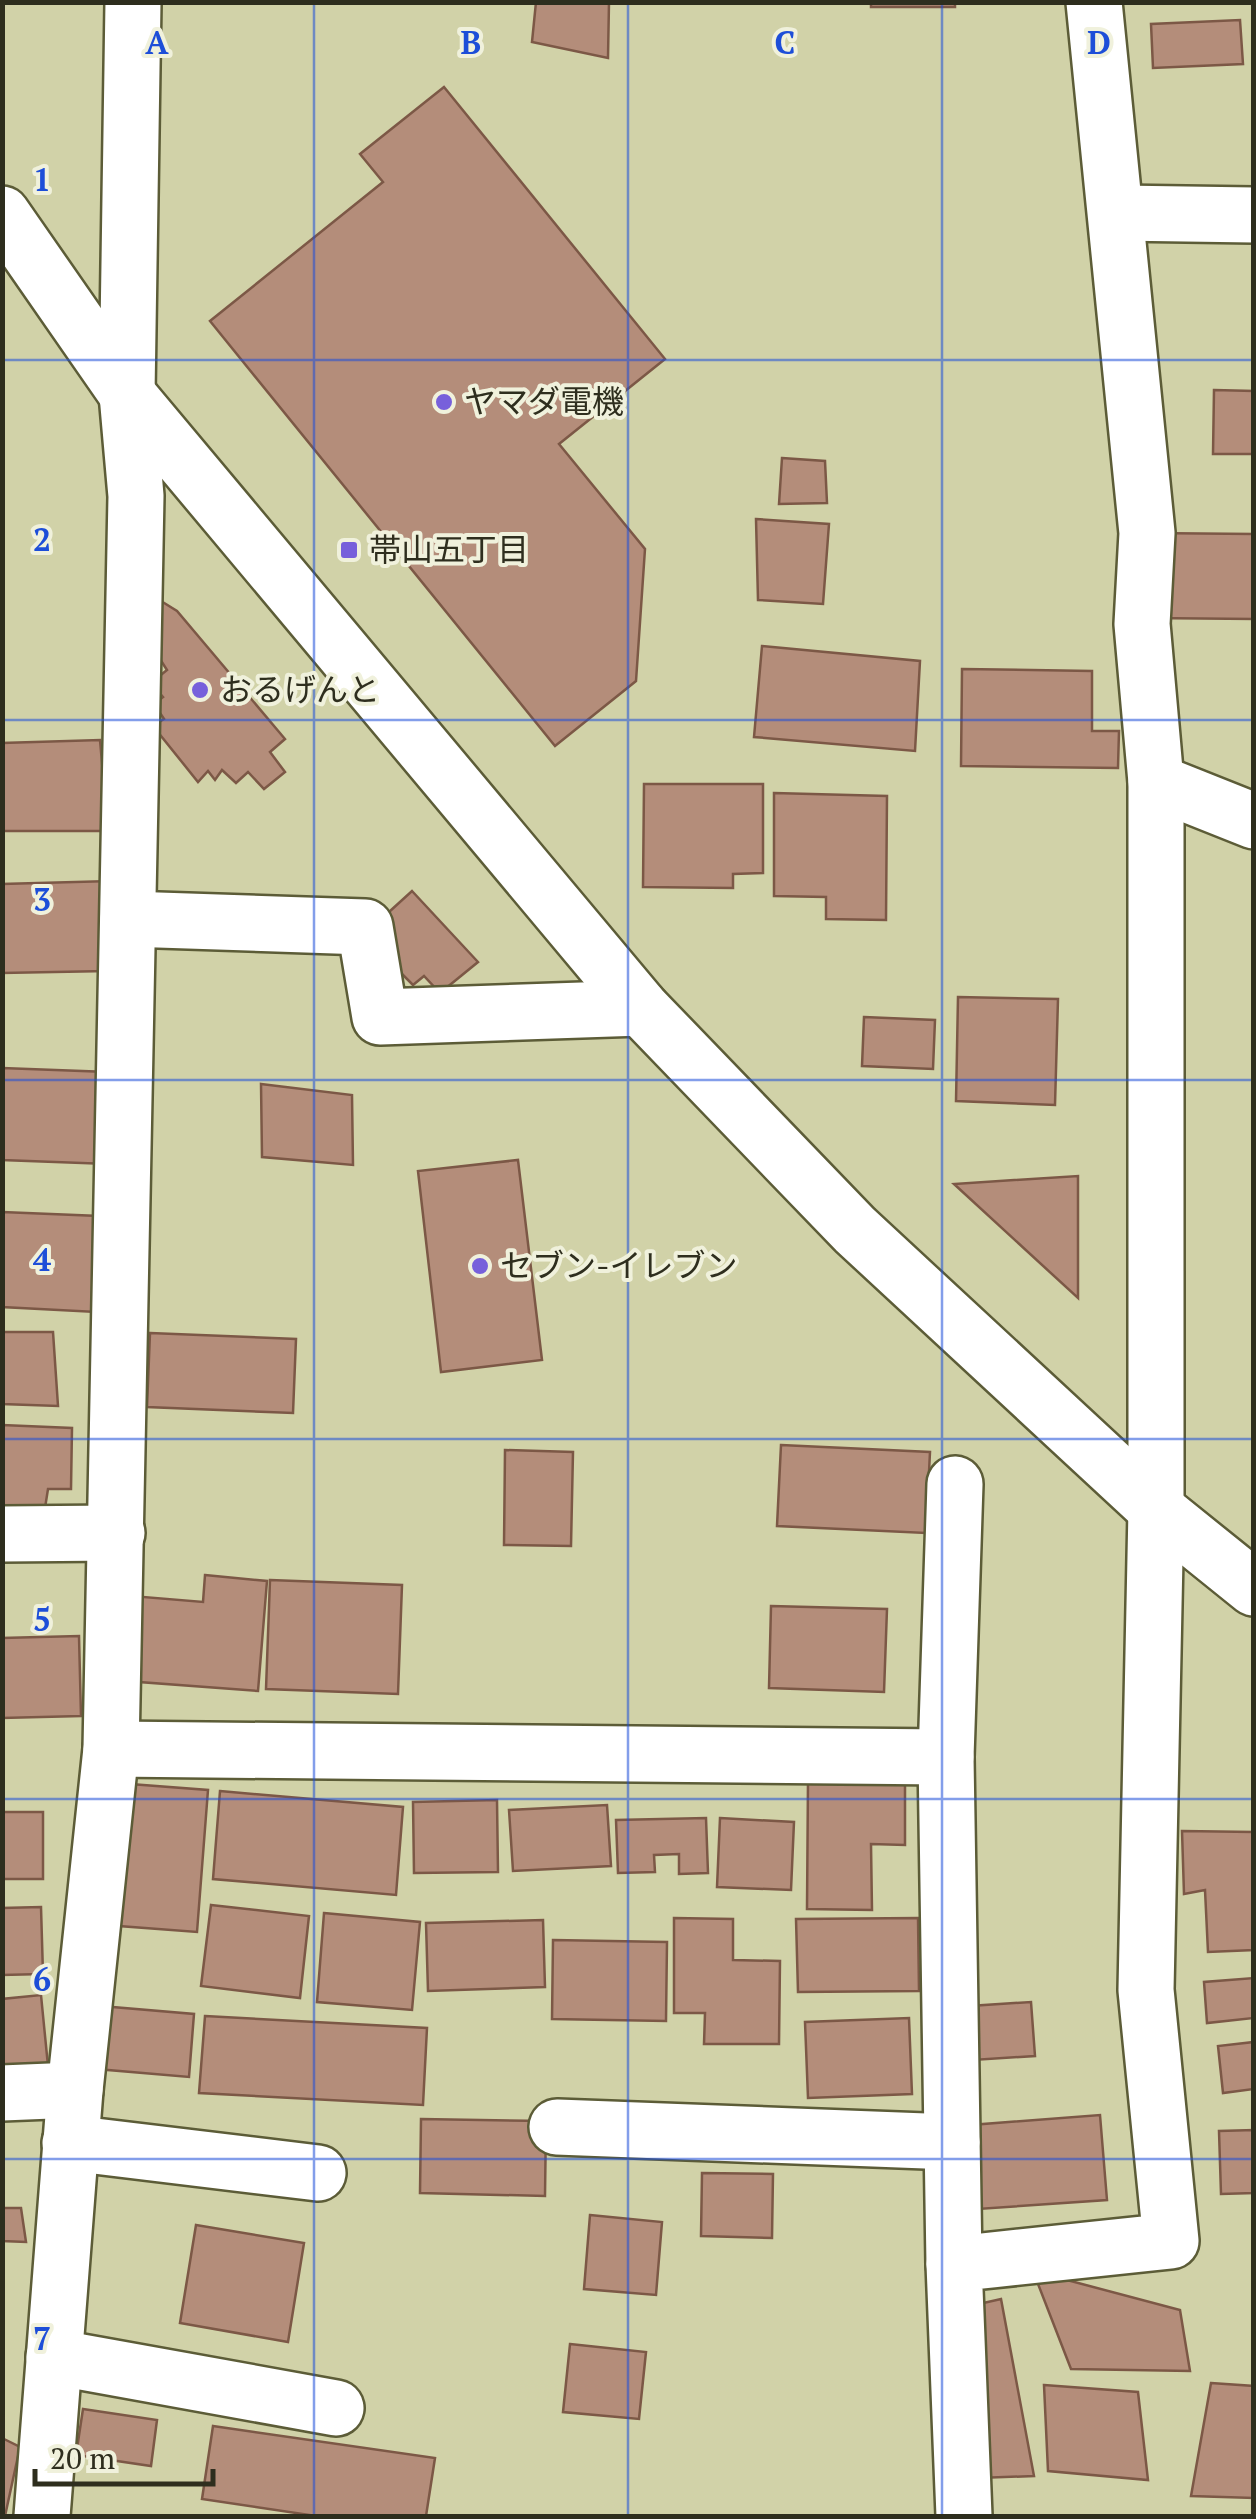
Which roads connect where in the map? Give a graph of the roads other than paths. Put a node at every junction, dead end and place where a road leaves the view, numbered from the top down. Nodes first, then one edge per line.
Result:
1 (133, 2) edge
2 (1094, 2) edge
3 (1118, 212) junction
4 (2, 214) edge
5 (1254, 215) edge
6 (127, 394) junction
7 (1156, 782) junction
8 (1254, 820) edge
9 (128, 918) junction
10 (640, 1008) junction
11 (955, 1484) dead end
12 (1156, 1509) junction
13 (117, 1533) junction
14 (2, 1534) edge
15 (1254, 1588) edge
16 (110, 1749) junction
17 (946, 1756) junction
18 (75, 2090) junction
19 (2, 2093) edge
20 (558, 2127) dead end
21 (952, 2142) junction
22 (70, 2143) junction
23 (318, 2173) dead end
24 (954, 2264) junction
25 (54, 2356) junction
26 (336, 2408) dead end
27 (42, 2516) edge
28 (964, 2516) edge
29 (995, 2516) edge

1 - 6 street
2 - 3 street
3 - 5 street
3 - 7 street
4 - 6 street
6 - 9 street
6 - 10 street
7 - 8 street
7 - 12 street
9 - 10 street
9 - 13 street
10 - 12 street
11 - 17 street
12 - 15 street
12 - 24 street
13 - 14 street
13 - 16 street
16 - 17 street
16 - 18 street
17 - 21 street
18 - 19 street
18 - 22 street
20 - 21 street
21 - 24 street
22 - 23 street
22 - 25 street
24 - 28 street
25 - 26 street
25 - 27 street
28 - 29 street

